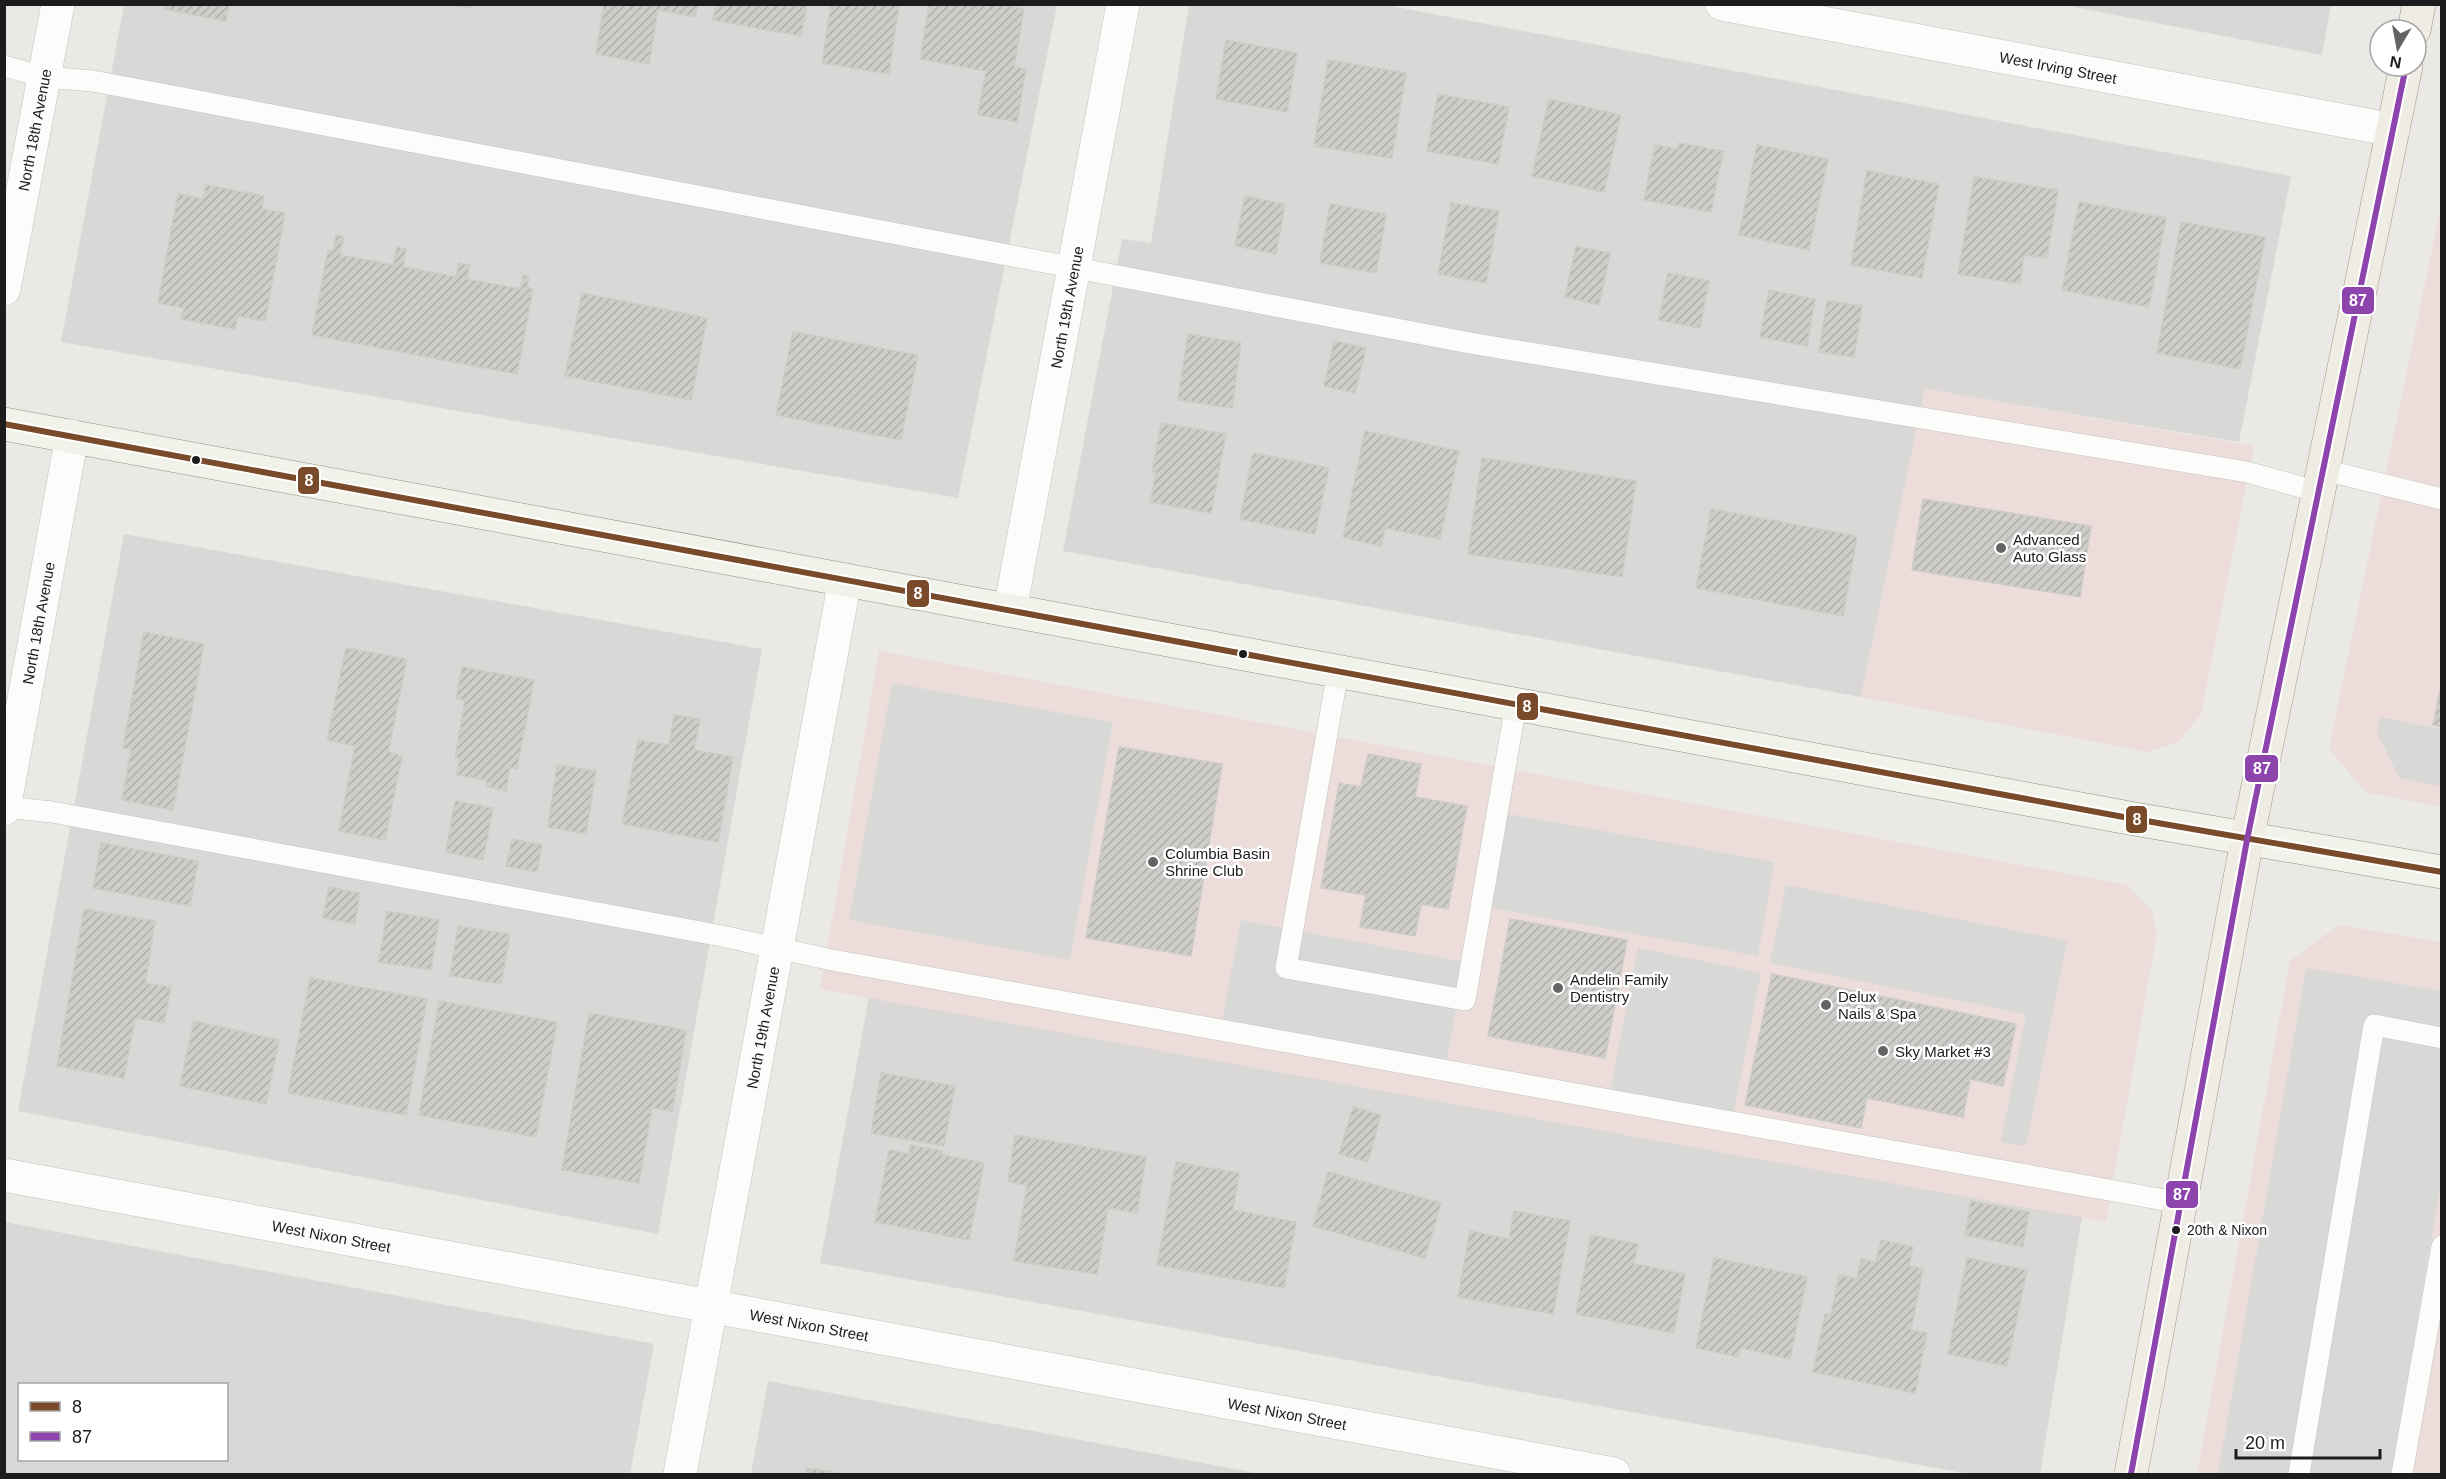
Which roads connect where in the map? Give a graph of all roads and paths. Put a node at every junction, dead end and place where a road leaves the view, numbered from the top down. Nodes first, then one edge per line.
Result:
1 (58, 4) edge
2 (1123, 4) edge
3 (1722, 4) edge
4 (4, 66) edge
5 (44, 77) junction
6 (2404, 78) edge
7 (2393, 130) junction
8 (1074, 269) junction
9 (4, 289) edge
10 (4, 424) edge
11 (72, 436) junction
12 (2321, 481) junction
13 (2442, 499) edge
14 (845, 580) junction
15 (1010, 610) junction
16 (1338, 671) junction
17 (1516, 704) junction
18 (5, 808) edge
19 (2247, 840) junction
20 (2442, 872) edge
21 (777, 950) junction
22 (2442, 1038) edge
23 (4, 1175) edge
24 (2181, 1203) junction
25 (2442, 1246) edge
26 (711, 1306) junction
27 (680, 1474) edge
28 (1614, 1474) edge
29 (2131, 1474) edge
30 (2299, 1474) edge
31 (2402, 1474) edge

1 - 5 street, North 18th Avenue
2 - 8 street, North 19th Avenue
3 - 7 street, West Irving Street
4 - 5 lane
5 - 8 lane
5 - 9 street, North 18th Avenue
6 - 7 main road
7 - 12 main road
8 - 12 lane
8 - 15 street, North 19th Avenue
10 - 11 street
11 - 14 street
11 - 18 street, North 18th Avenue
12 - 13 lane
12 - 19 main road
14 - 15 street
14 - 21 street, North 19th Avenue
15 - 16 street
16 - 17 street
16 - 17 lane
17 - 19 street
18 - 21 lane
19 - 20 street
19 - 24 main road
21 - 24 lane
21 - 26 street, North 19th Avenue
22 - 30 lane
23 - 26 street, West Nixon Street
24 - 29 main road
25 - 31 lane
26 - 27 street, North 19th Avenue
26 - 28 street, West Nixon Street

